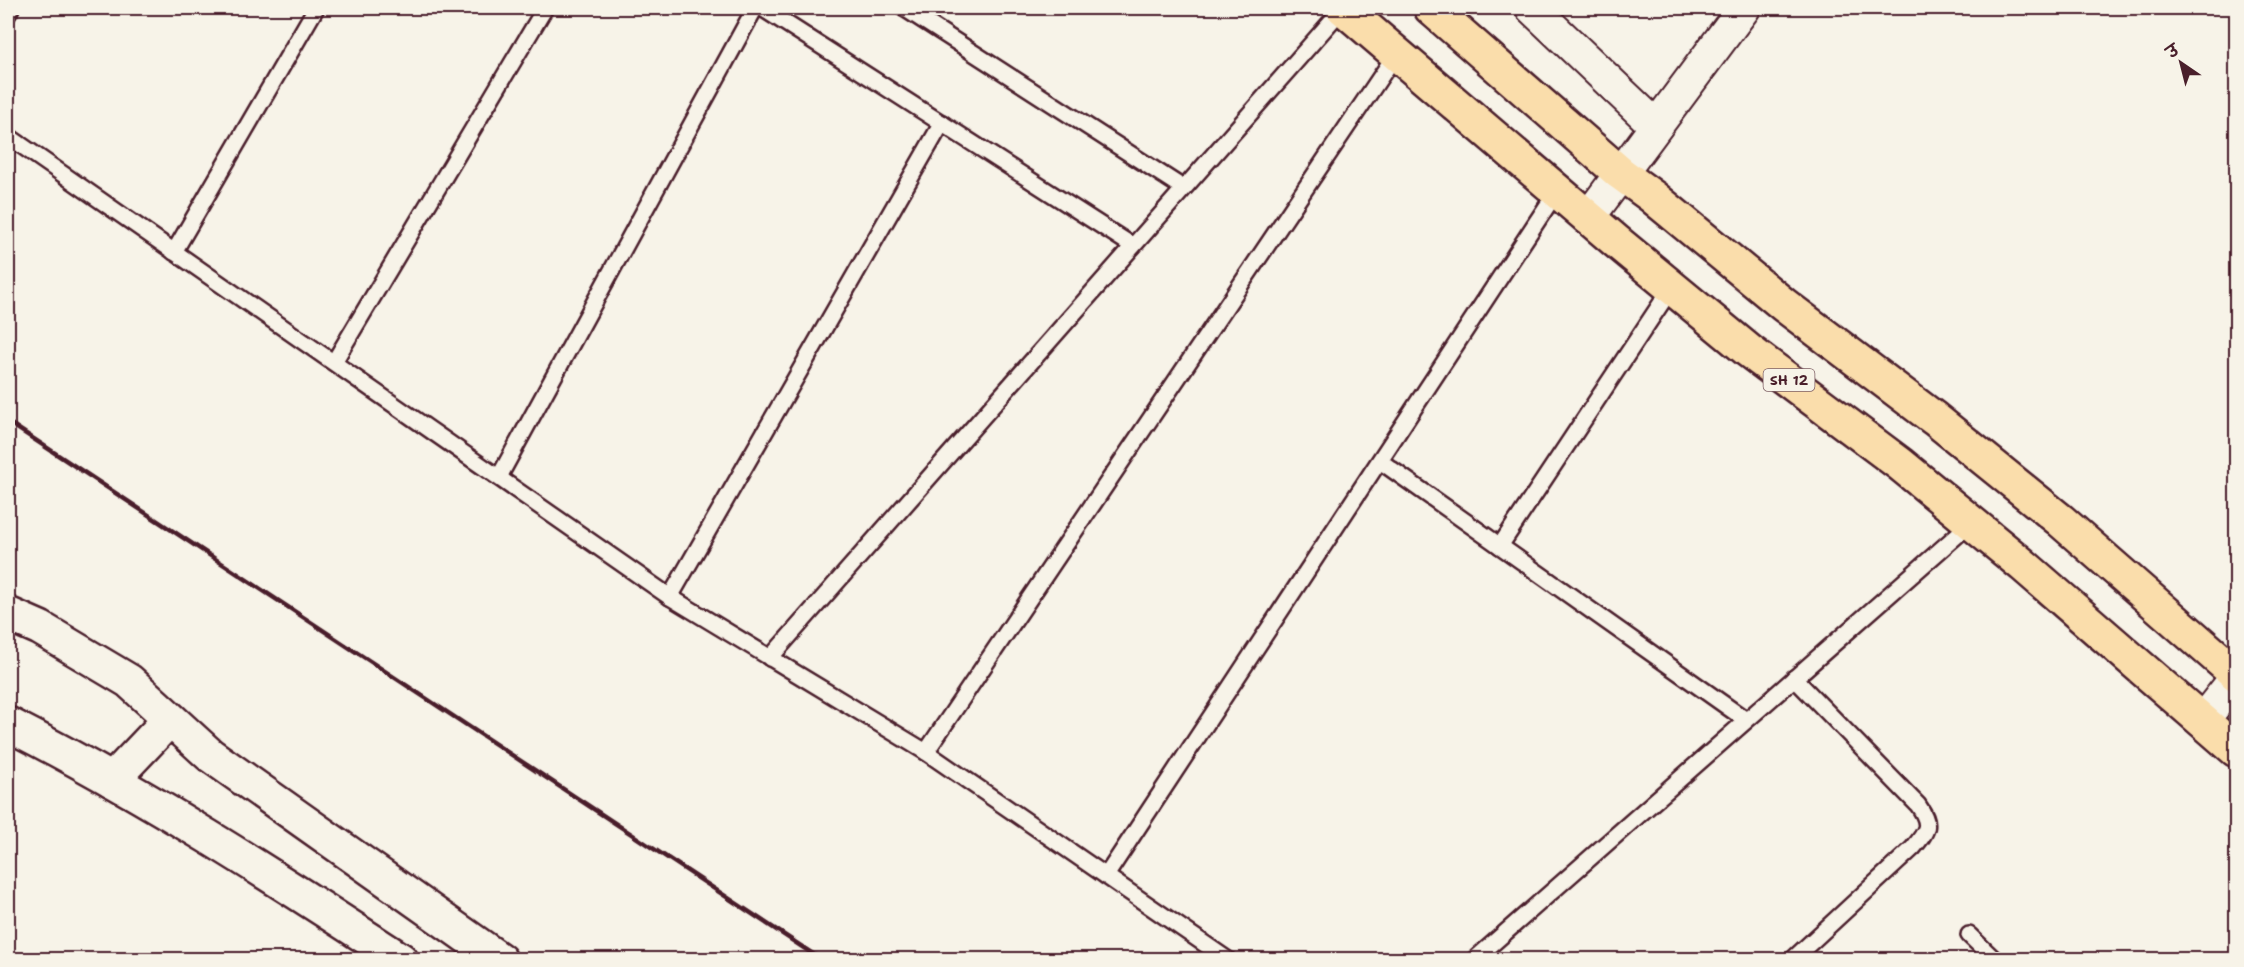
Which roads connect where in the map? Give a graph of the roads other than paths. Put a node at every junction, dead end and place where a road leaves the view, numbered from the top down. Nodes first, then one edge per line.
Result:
1 (11, 8) edge
2 (316, 8) edge
3 (545, 8) edge
4 (755, 8) edge
5 (762, 8) edge
6 (904, 8) edge
7 (1343, 8) edge
8 (1431, 8) edge
9 (1532, 8) edge
10 (1744, 8) edge
11 (8, 14) edge
12 (1396, 54) junction
13 (942, 123) junction
14 (1656, 126) junction
15 (8, 136) edge
16 (1620, 173) junction
17 (1183, 188) junction
18 (1557, 191) junction
19 (1588, 218) junction
20 (1132, 246) junction
21 (174, 252) junction
22 (1672, 287) junction
23 (334, 362) junction
24 (1380, 461) junction
25 (499, 477) junction
26 (1971, 523) junction
27 (1500, 546) junction
28 (670, 597) junction
29 (8, 614) edge
30 (770, 657) junction
31 (2236, 676) edge
32 (1794, 678) junction
33 (170, 719) junction
34 (1746, 720) junction
35 (2202, 721) junction
36 (8, 724) edge
37 (2236, 750) edge
38 (926, 752) junction
39 (112, 780) junction
40 (1106, 876) junction
41 (1969, 935) dead end
42 (401, 960) edge
43 (500, 960) edge
44 (1228, 960) edge
45 (1474, 960) edge
46 (1792, 960) edge
47 (1995, 960) edge

1 - 11 lane
2 - 21 lane
3 - 23 lane
4 - 25 lane
5 - 13 lane
6 - 17 lane
7 - 12 main road, SH 12
7 - 17 lane
8 - 16 main road
9 - 14 street
10 - 14 street
12 - 18 main road, SH 12
12 - 38 lane
13 - 20 lane
13 - 28 lane
14 - 16 street
15 - 21 lane
16 - 19 street
16 - 31 main road
17 - 20 lane
18 - 19 main road, SH 12
18 - 24 lane
19 - 22 main road, SH 12
20 - 30 lane
21 - 23 lane
22 - 26 main road, SH 12
22 - 27 lane
23 - 25 lane
24 - 27 lane
24 - 40 lane
25 - 28 lane
26 - 32 lane
26 - 35 main road, SH 12
27 - 34 lane
28 - 30 lane
29 - 33 main road
30 - 38 lane
31 - 35 street
32 - 34 lane
32 - 46 lane
33 - 39 main road
33 - 43 main road
34 - 45 lane
35 - 37 main road, SH 12
36 - 39 main road
38 - 40 lane
39 - 42 main road
40 - 44 lane
41 - 47 lane

